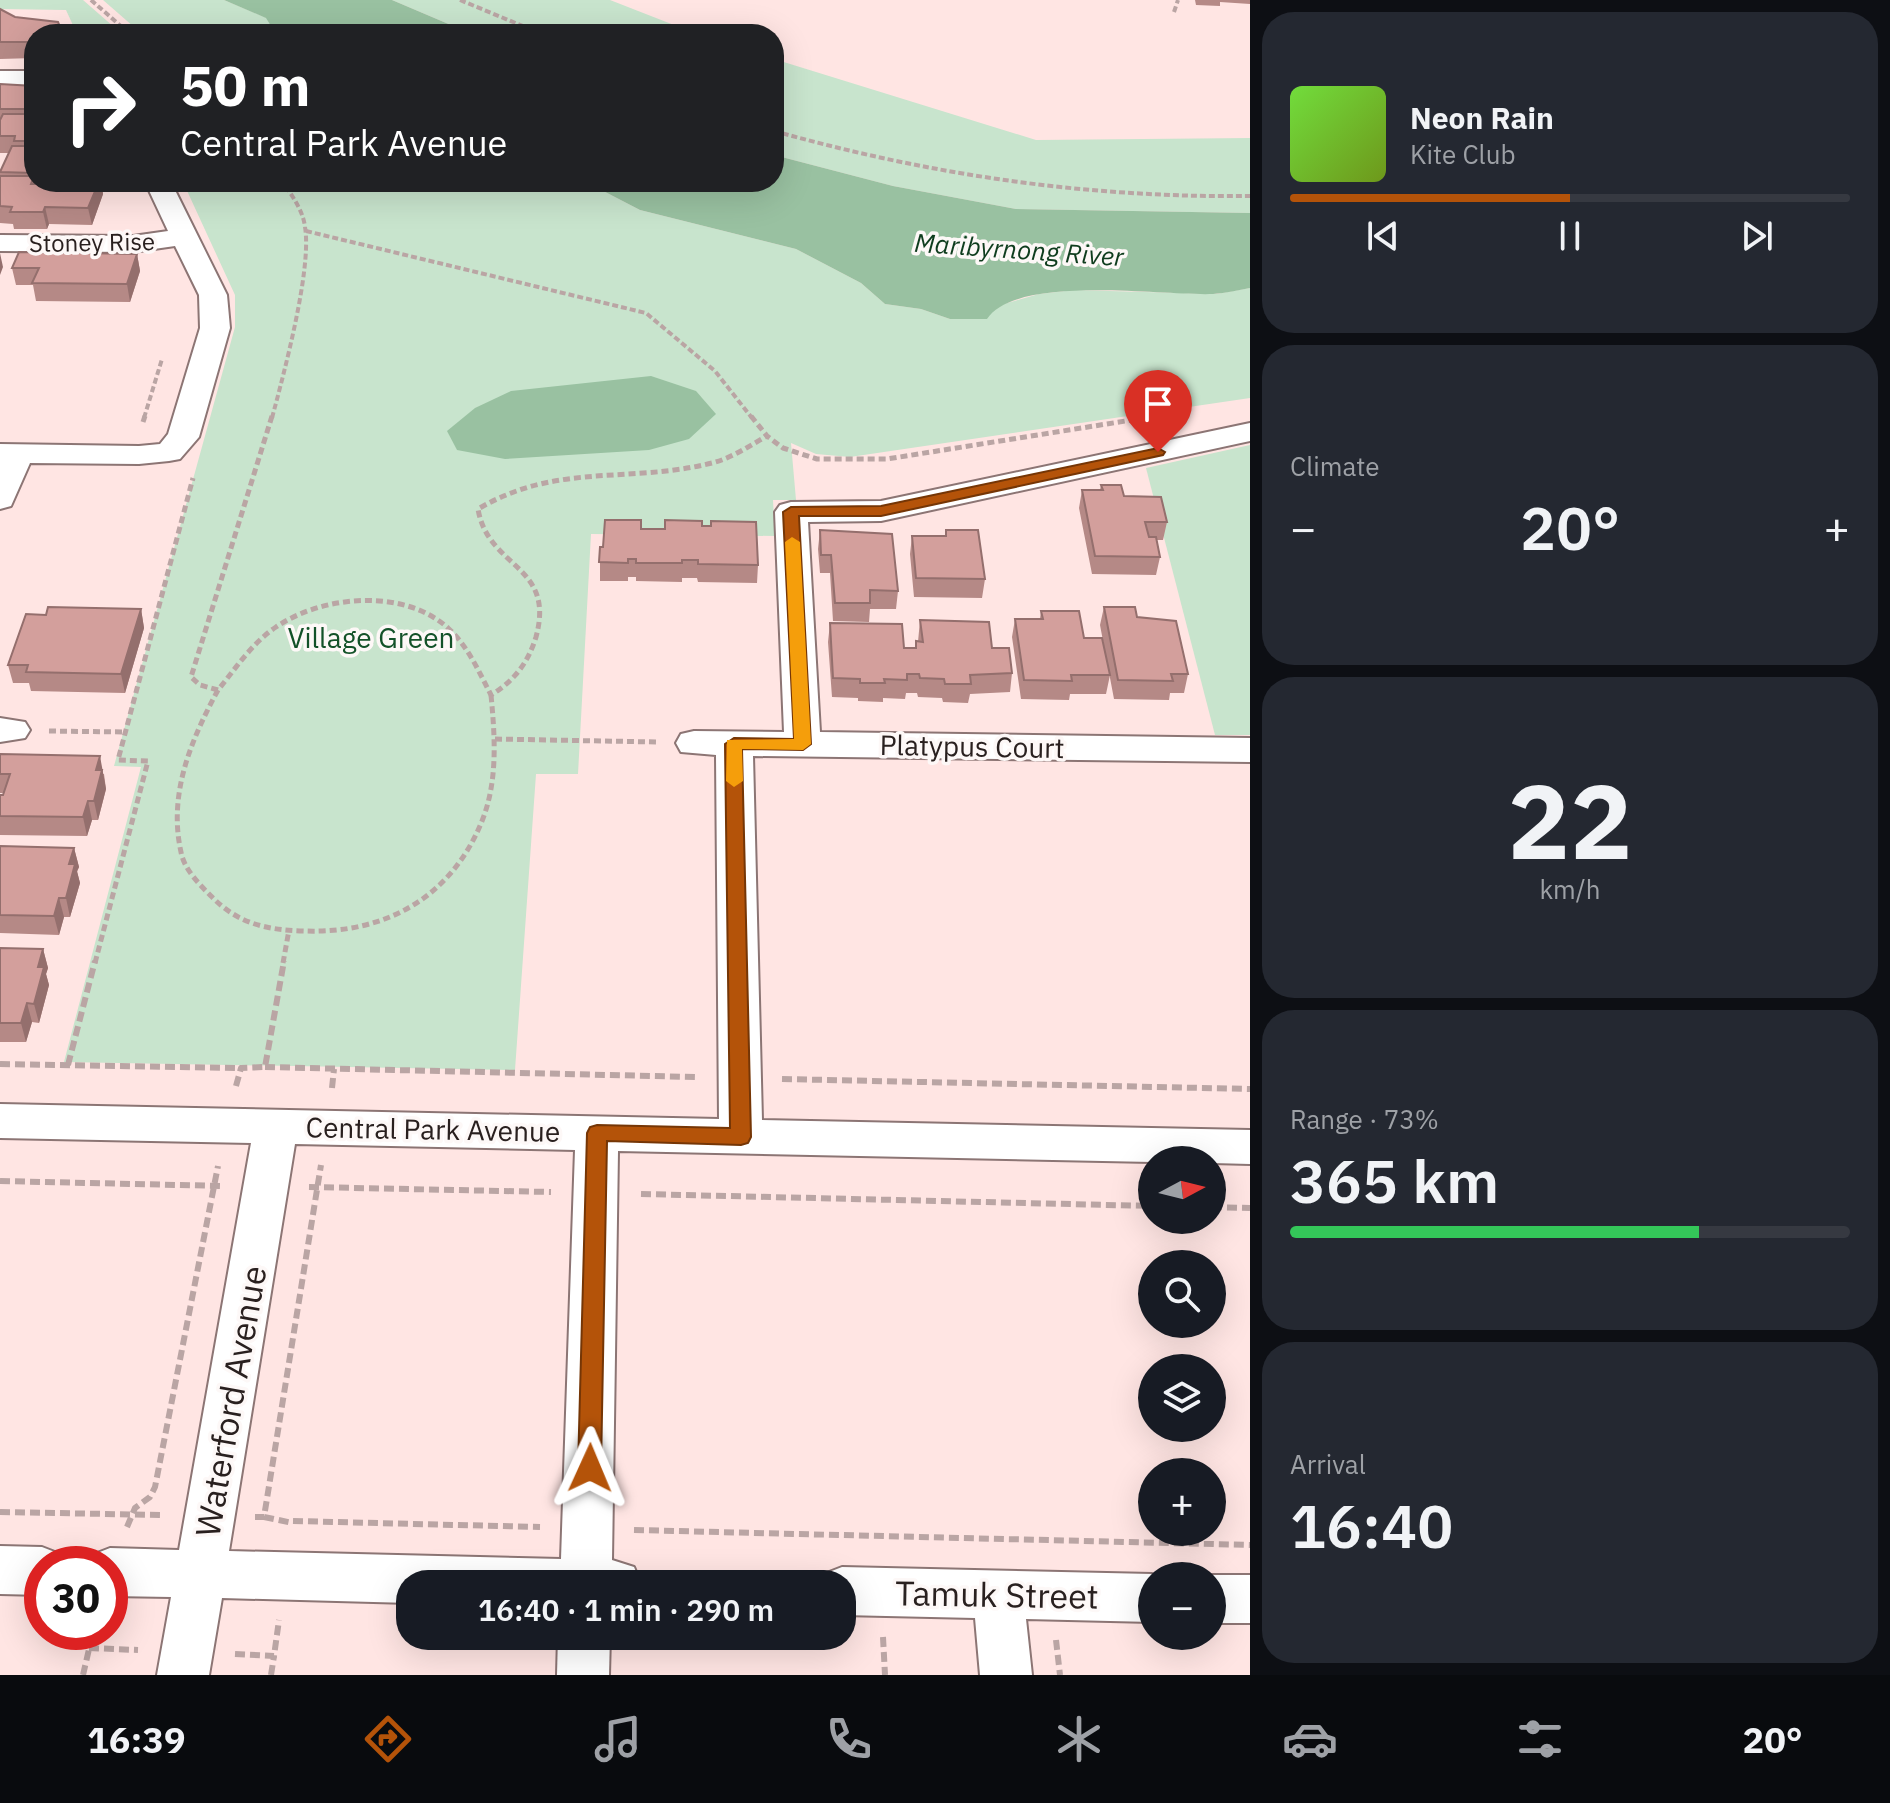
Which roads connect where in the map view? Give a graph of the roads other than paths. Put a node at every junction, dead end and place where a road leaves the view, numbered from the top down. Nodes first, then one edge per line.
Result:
1 (0, 78) edge
2 (24, 78) edge
3 (163, 192) edge
4 (183, 237) junction
5 (0, 243) edge
6 (1250, 432) edge
7 (9, 454) edge
8 (0, 499) edge
9 (678, 743) road end
10 (734, 744) junction
11 (803, 744) junction
12 (1250, 750) edge
13 (0, 1121) edge
14 (276, 1126) junction
15 (597, 1133) junction
16 (741, 1137) junction
17 (1250, 1147) edge
18 (0, 1570) edge
19 (587, 1570) edge
20 (24, 1571) edge
21 (128, 1572) edge
22 (201, 1574) junction
23 (396, 1579) edge
24 (856, 1591) edge
25 (998, 1595) junction
26 (1138, 1598) edge
27 (1226, 1599) edge
28 (1250, 1599) edge
29 (584, 1650) edge
30 (183, 1675) edge
31 (583, 1675) edge
32 (1006, 1675) edge

1 - 2 street
3 - 4 street
4 - 5 street, Stoney Rise
4 - 7 street
6 - 11 street
7 - 8 street
9 - 10 street, Platypus Court
10 - 11 street, Platypus Court
10 - 16 street
11 - 12 street, Platypus Court
13 - 14 street, Central Park Avenue
14 - 15 street, Central Park Avenue
14 - 22 street, Waterford Avenue
15 - 16 street, Central Park Avenue
15 - 19 street
16 - 17 street, Central Park Avenue
18 - 20 street
21 - 22 street
22 - 23 street
22 - 30 street, Waterford Avenue
24 - 25 street, Tamuk Street
25 - 26 street, Tamuk Street
25 - 32 street
27 - 28 street
29 - 31 street

